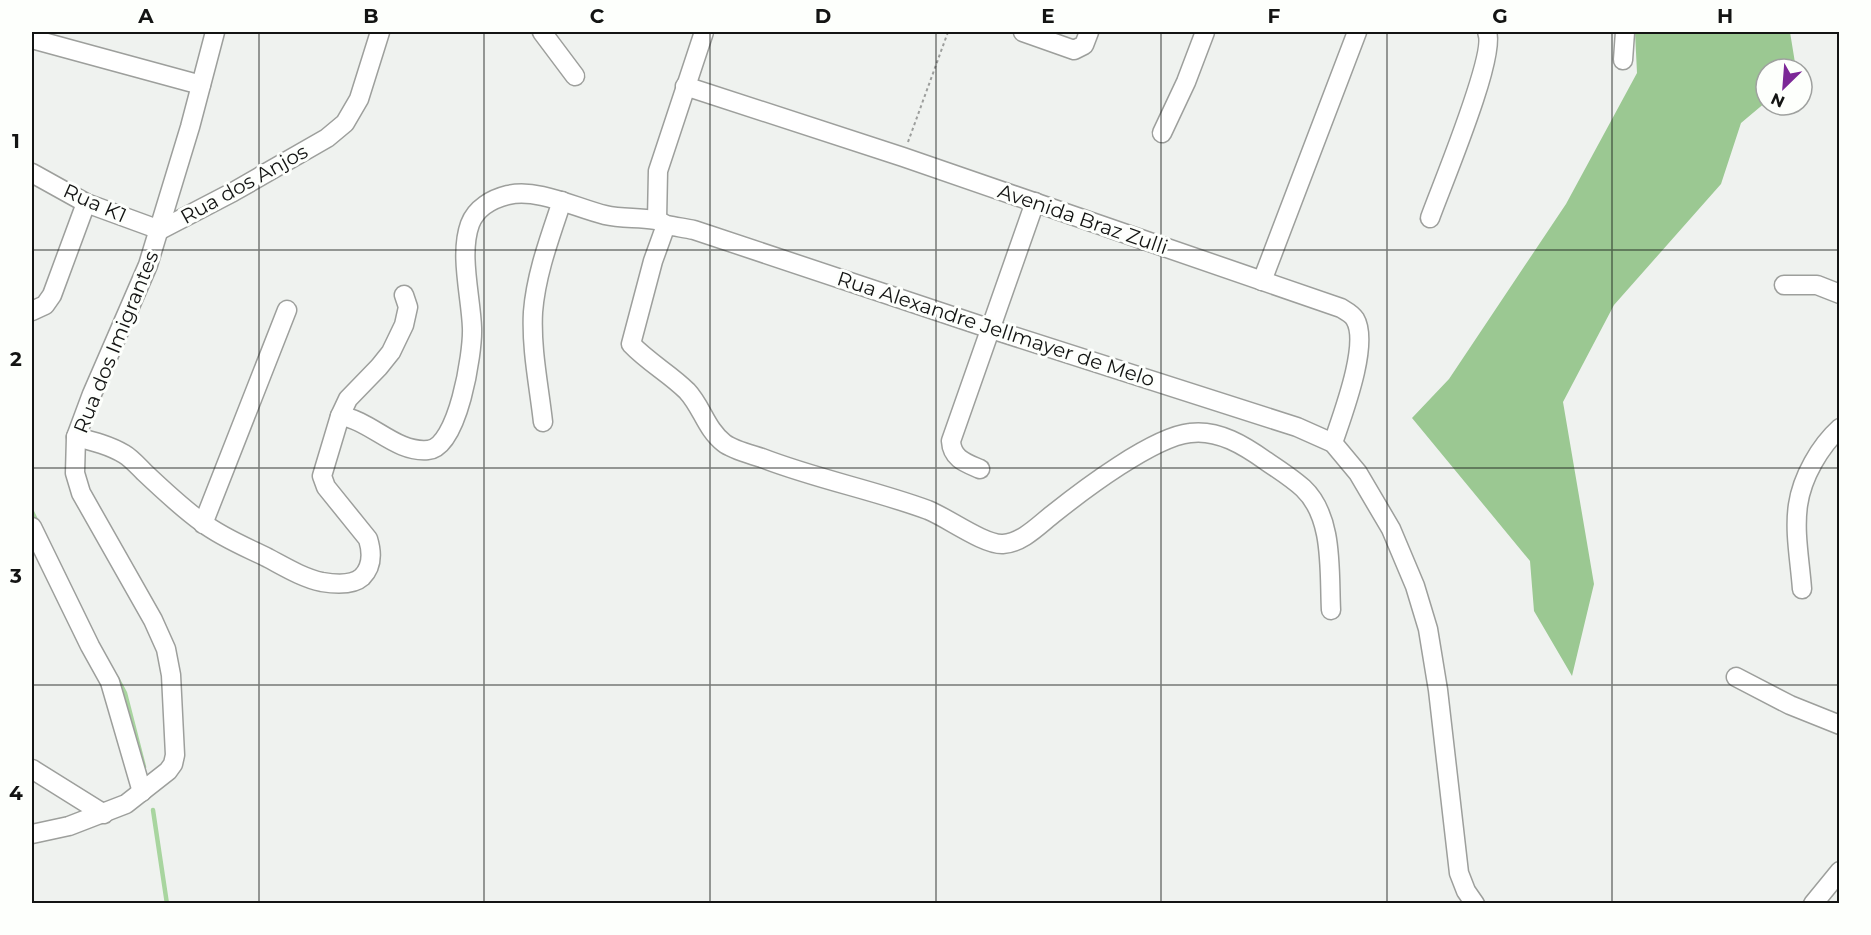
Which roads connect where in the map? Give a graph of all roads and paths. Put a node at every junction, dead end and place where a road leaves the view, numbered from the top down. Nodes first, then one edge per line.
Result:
1 (215, 32) edge
2 (380, 32) edge
3 (542, 32) edge
4 (704, 32) edge
5 (948, 32) edge
6 (1023, 32) edge
7 (1089, 32) edge
8 (1205, 32) edge
9 (1358, 32) edge
10 (1487, 32) edge
11 (1625, 32) edge
12 (32, 39) edge
13 (1623, 60) dead end
14 (575, 76) dead end
15 (201, 86) junction
16 (685, 86) junction
17 (1162, 133) dead end
18 (903, 157) junction
19 (32, 173) edge
20 (562, 201) junction
21 (1035, 202) junction
22 (86, 203) junction
23 (1430, 218) dead end
24 (661, 222) junction
25 (160, 230) junction
26 (1262, 281) junction
27 (1784, 285) dead end
28 (404, 294) dead end
29 (1839, 294) edge
30 (287, 310) dead end
31 (32, 311) edge
32 (991, 329) junction
33 (340, 416) junction
34 (543, 422) dead end
35 (1839, 428) edge
36 (76, 438) junction
37 (1333, 443) junction
38 (980, 469) dead end
39 (203, 524) junction
40 (32, 527) edge
41 (1802, 588) dead end
42 (1330, 610) dead end
43 (1736, 677) dead end
44 (1839, 725) edge
45 (32, 769) edge
46 (142, 792) junction
47 (104, 814) junction
48 (32, 834) edge
49 (1839, 871) edge
50 (1475, 903) edge
51 (1813, 903) edge

1 - 15 street, Rua dos Imigrantes
2 - 25 street, Rua dos Anjos
3 - 14 street
4 - 16 street
5 - 18 path
6 - 7 street
8 - 17 street
9 - 26 street
10 - 23 street
11 - 13 street
12 - 15 street
15 - 25 street, Rua dos Imigrantes
16 - 18 street, Avenida Braz Zulli
16 - 24 street
18 - 21 street, Avenida Braz Zulli
19 - 22 street, Rua K1
20 - 24 street, Rua Alexandre Jellmayer de Melo
20 - 33 street, Rua Alexandre Jellmayer de Melo
20 - 34 street
21 - 26 street, Avenida Braz Zulli
21 - 32 street
22 - 25 street, Rua K1
22 - 31 street
24 - 32 street, Rua Alexandre Jellmayer de Melo
24 - 42 street
25 - 36 street, Rua dos Imigrantes
26 - 37 street, Avenida Braz Zulli
27 - 29 street
28 - 33 street
30 - 39 street
32 - 37 street, Rua Alexandre Jellmayer de Melo
32 - 38 street
33 - 39 street
35 - 41 street
36 - 39 street
36 - 46 street, Rua dos Imigrantes
37 - 50 street
40 - 46 street
43 - 44 street
45 - 47 street
46 - 47 street, Rua dos Imigrantes
47 - 48 street, Rua dos Imigrantes
49 - 51 street

